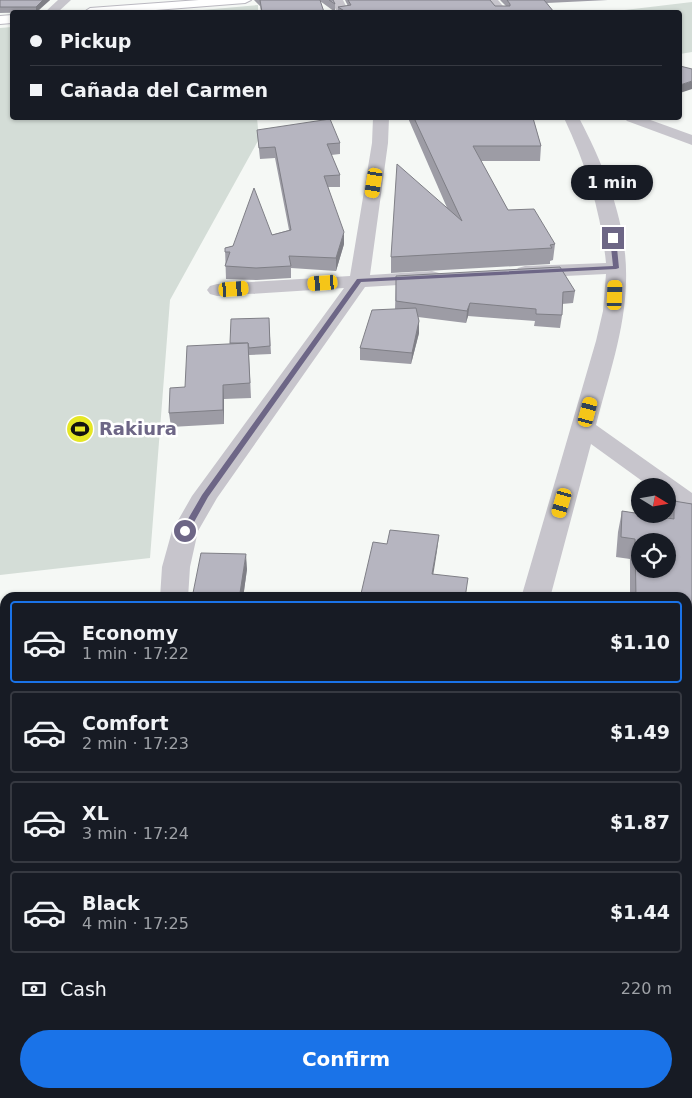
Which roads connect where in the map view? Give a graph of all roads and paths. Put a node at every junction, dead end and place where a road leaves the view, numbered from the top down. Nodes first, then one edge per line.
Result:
1 (65, 0) edge
2 (244, 0) edge
3 (492, 0) edge
4 (53, 10) edge
5 (116, 10) edge
6 (500, 10) edge
7 (381, 120) edge
8 (573, 120) edge
9 (638, 120) edge
10 (692, 124) edge
11 (676, 134) junction
12 (692, 140) edge
13 (616, 268) junction
14 (507, 273) edge
15 (448, 276) edge
16 (359, 281) junction
17 (216, 290) dead end
18 (584, 427) junction
19 (654, 478) edge
20 (676, 494) edge
21 (692, 506) edge
22 (174, 592) edge
23 (537, 592) edge

1 - 4 street
2 - 5 main road
3 - 6 street
7 - 16 street
8 - 13 street
9 - 11 street
10 - 11 street
11 - 12 street
13 - 14 street
13 - 18 street
15 - 16 street
16 - 17 street
16 - 22 street
18 - 19 street
18 - 23 street
20 - 21 street

